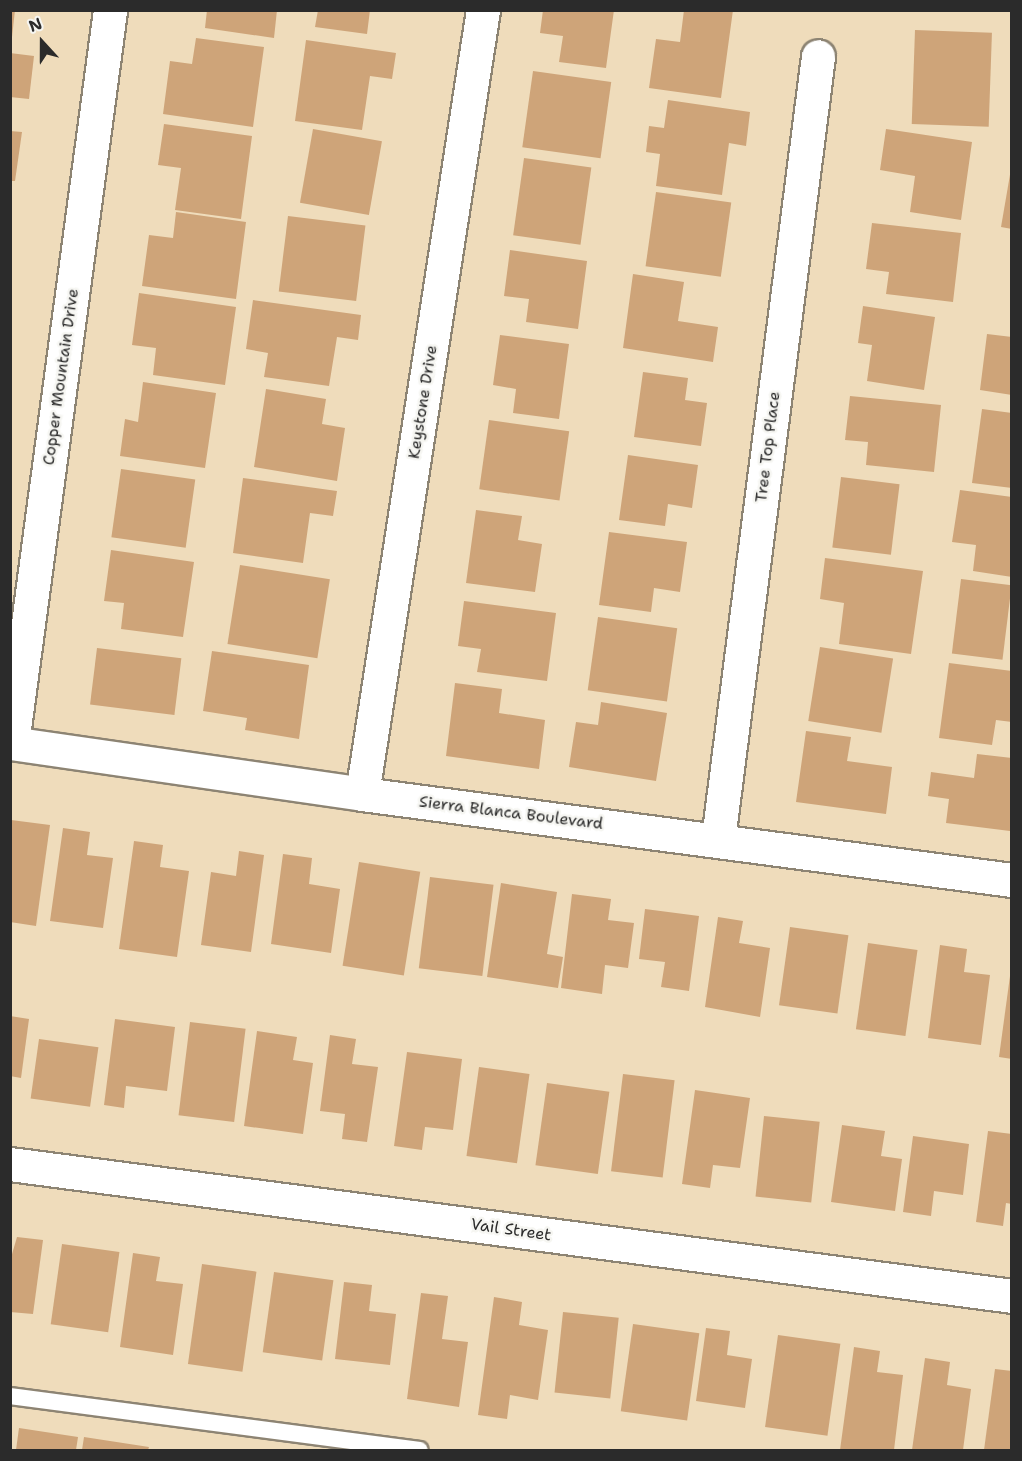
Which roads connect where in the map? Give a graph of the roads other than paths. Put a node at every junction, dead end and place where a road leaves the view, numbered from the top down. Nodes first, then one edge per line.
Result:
1 (110, 10) edge
2 (483, 10) edge
3 (818, 56) dead end
4 (11, 743) edge
5 (362, 794) junction
6 (718, 839) junction
7 (1011, 880) edge
8 (10, 1164) edge
9 (1011, 1296) edge
10 (10, 1396) edge
11 (419, 1450) edge

1 - 4 street, Copper Mountain Drive
2 - 5 street, Keystone Drive
3 - 6 street, Tree Top Place
4 - 5 street, Sierra Blanca Boulevard
5 - 6 street, Sierra Blanca Boulevard
6 - 7 street, Sierra Blanca Boulevard
8 - 9 street, Vail Street
10 - 11 lane

